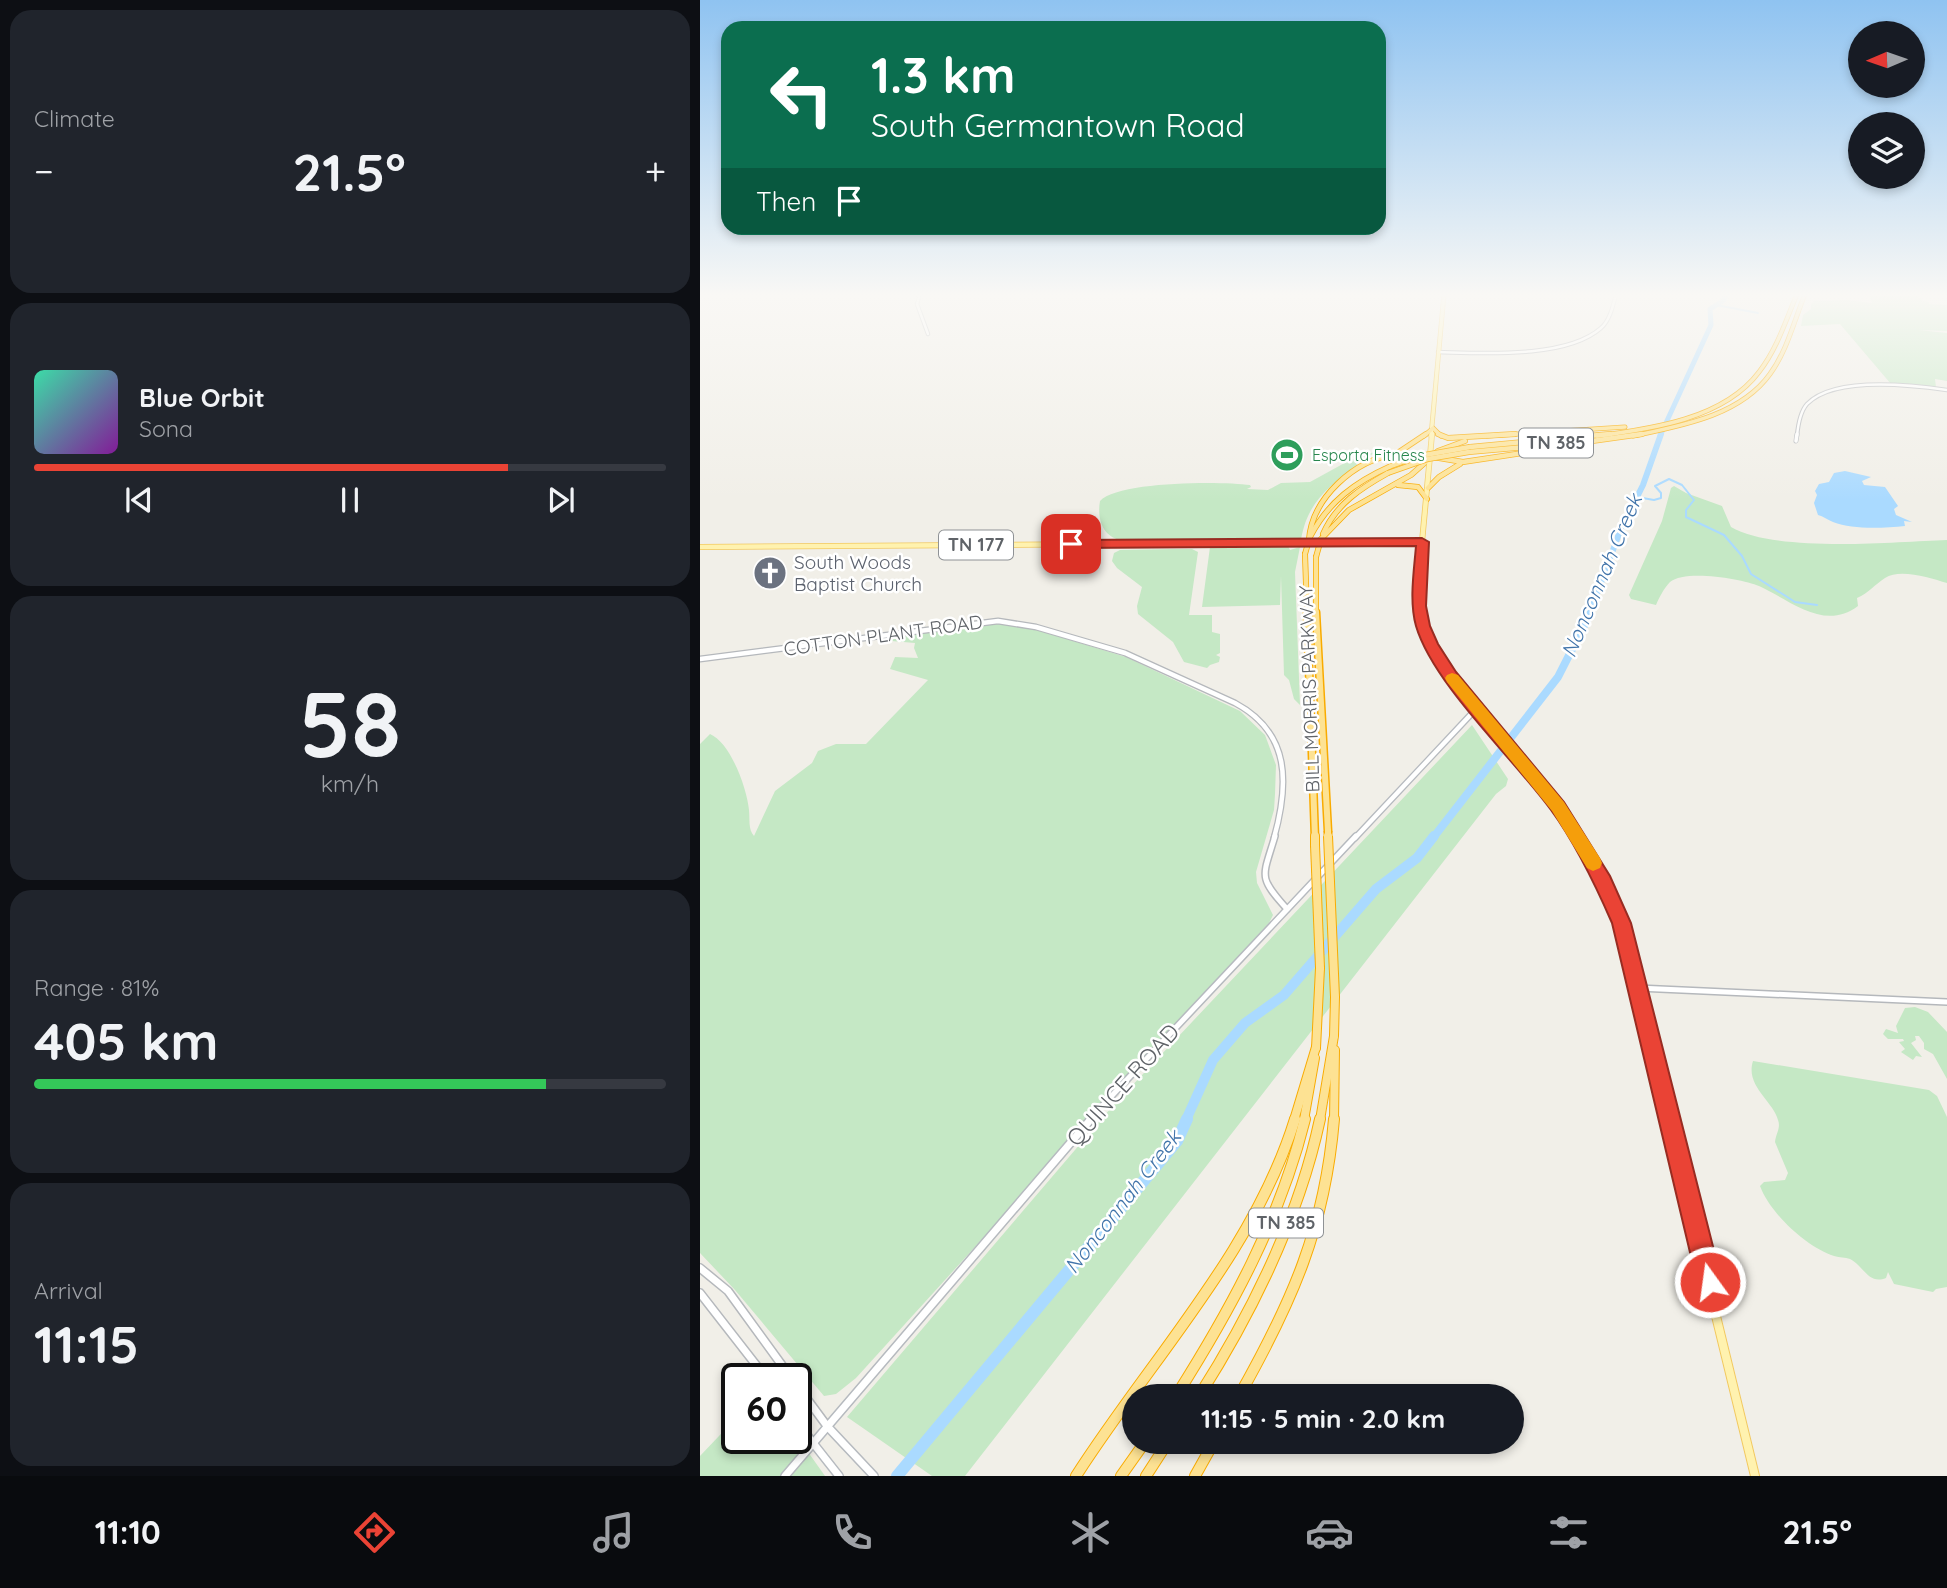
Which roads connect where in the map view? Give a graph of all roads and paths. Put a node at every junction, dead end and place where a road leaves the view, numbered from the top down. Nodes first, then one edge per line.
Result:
1 (1437, 363) edge
2 (1764, 363) edge
3 (1775, 363) edge
4 (1947, 390) edge
5 (1433, 428) junction
6 (1642, 429) junction
7 (1479, 437) junction
8 (1796, 441) dead end
9 (1470, 449) junction
10 (1395, 454) junction
11 (1431, 457) junction
12 (1474, 461) junction
13 (1396, 485) junction
14 (1428, 488) junction
15 (1427, 499) junction
16 (1321, 539) junction
17 (1309, 540) junction
18 (1422, 542) junction
19 (700, 547) edge
20 (700, 659) edge
21 (1477, 708) junction
22 (1287, 909) junction
23 (1638, 988) junction
24 (1947, 1002) edge
25 (1334, 1036) junction
26 (1316, 1047) junction
27 (700, 1268) edge
28 (700, 1293) edge
29 (755, 1363) edge
30 (780, 1363) edge
31 (1183, 1384) edge
32 (1206, 1384) edge
33 (1245, 1384) edge
34 (812, 1406) edge
35 (827, 1426) junction
36 (813, 1443) junction
37 (1136, 1454) edge
38 (1160, 1454) edge
39 (1207, 1454) edge
40 (837, 1473) edge
41 (1196, 1475) edge
42 (785, 1476) edge
43 (874, 1476) edge
44 (1076, 1476) edge
45 (1121, 1476) edge
46 (1146, 1476) edge
47 (1755, 1476) edge

1 - 5 main road
2 - 6 highway, BILL MORRIS PARKWAY / TN 385
3 - 6 highway, BILL MORRIS PARKWAY / TN 385
4 - 8 street
5 - 7 highway
5 - 10 highway
5 - 11 main road
6 - 7 highway
6 - 9 highway, BILL MORRIS PARKWAY / TN 385
6 - 12 highway
7 - 11 highway
9 - 16 highway, BILL MORRIS PARKWAY / TN 385, bridge
9 - 17 highway, BILL MORRIS PARKWAY / TN 385, bridge
10 - 11 highway
10 - 17 highway
11 - 12 highway
11 - 13 highway
11 - 14 main road
12 - 14 highway
13 - 15 highway
13 - 16 highway
14 - 15 main road
15 - 18 main road
16 - 25 highway, BILL MORRIS PARKWAY / TN 385, bridge
17 - 26 highway, BILL MORRIS PARKWAY / TN 385, bridge
18 - 19 main road, TN 177
18 - 21 main road
20 - 22 street, COTTON PLANT ROAD
21 - 22 street, QUINCE ROAD
21 - 23 main road
22 - 35 street, QUINCE ROAD
23 - 24 street
23 - 47 main road
25 - 32 highway, BILL MORRIS PARKWAY / TN 385
25 - 33 highway
26 - 31 highway, BILL MORRIS PARKWAY / TN 385
26 - 44 highway
27 - 30 street
28 - 29 street
34 - 35 street
35 - 36 street, QUINCE ROAD
35 - 43 street
36 - 40 street
36 - 42 street, QUINCE ROAD
37 - 45 highway
38 - 46 highway
39 - 41 highway

